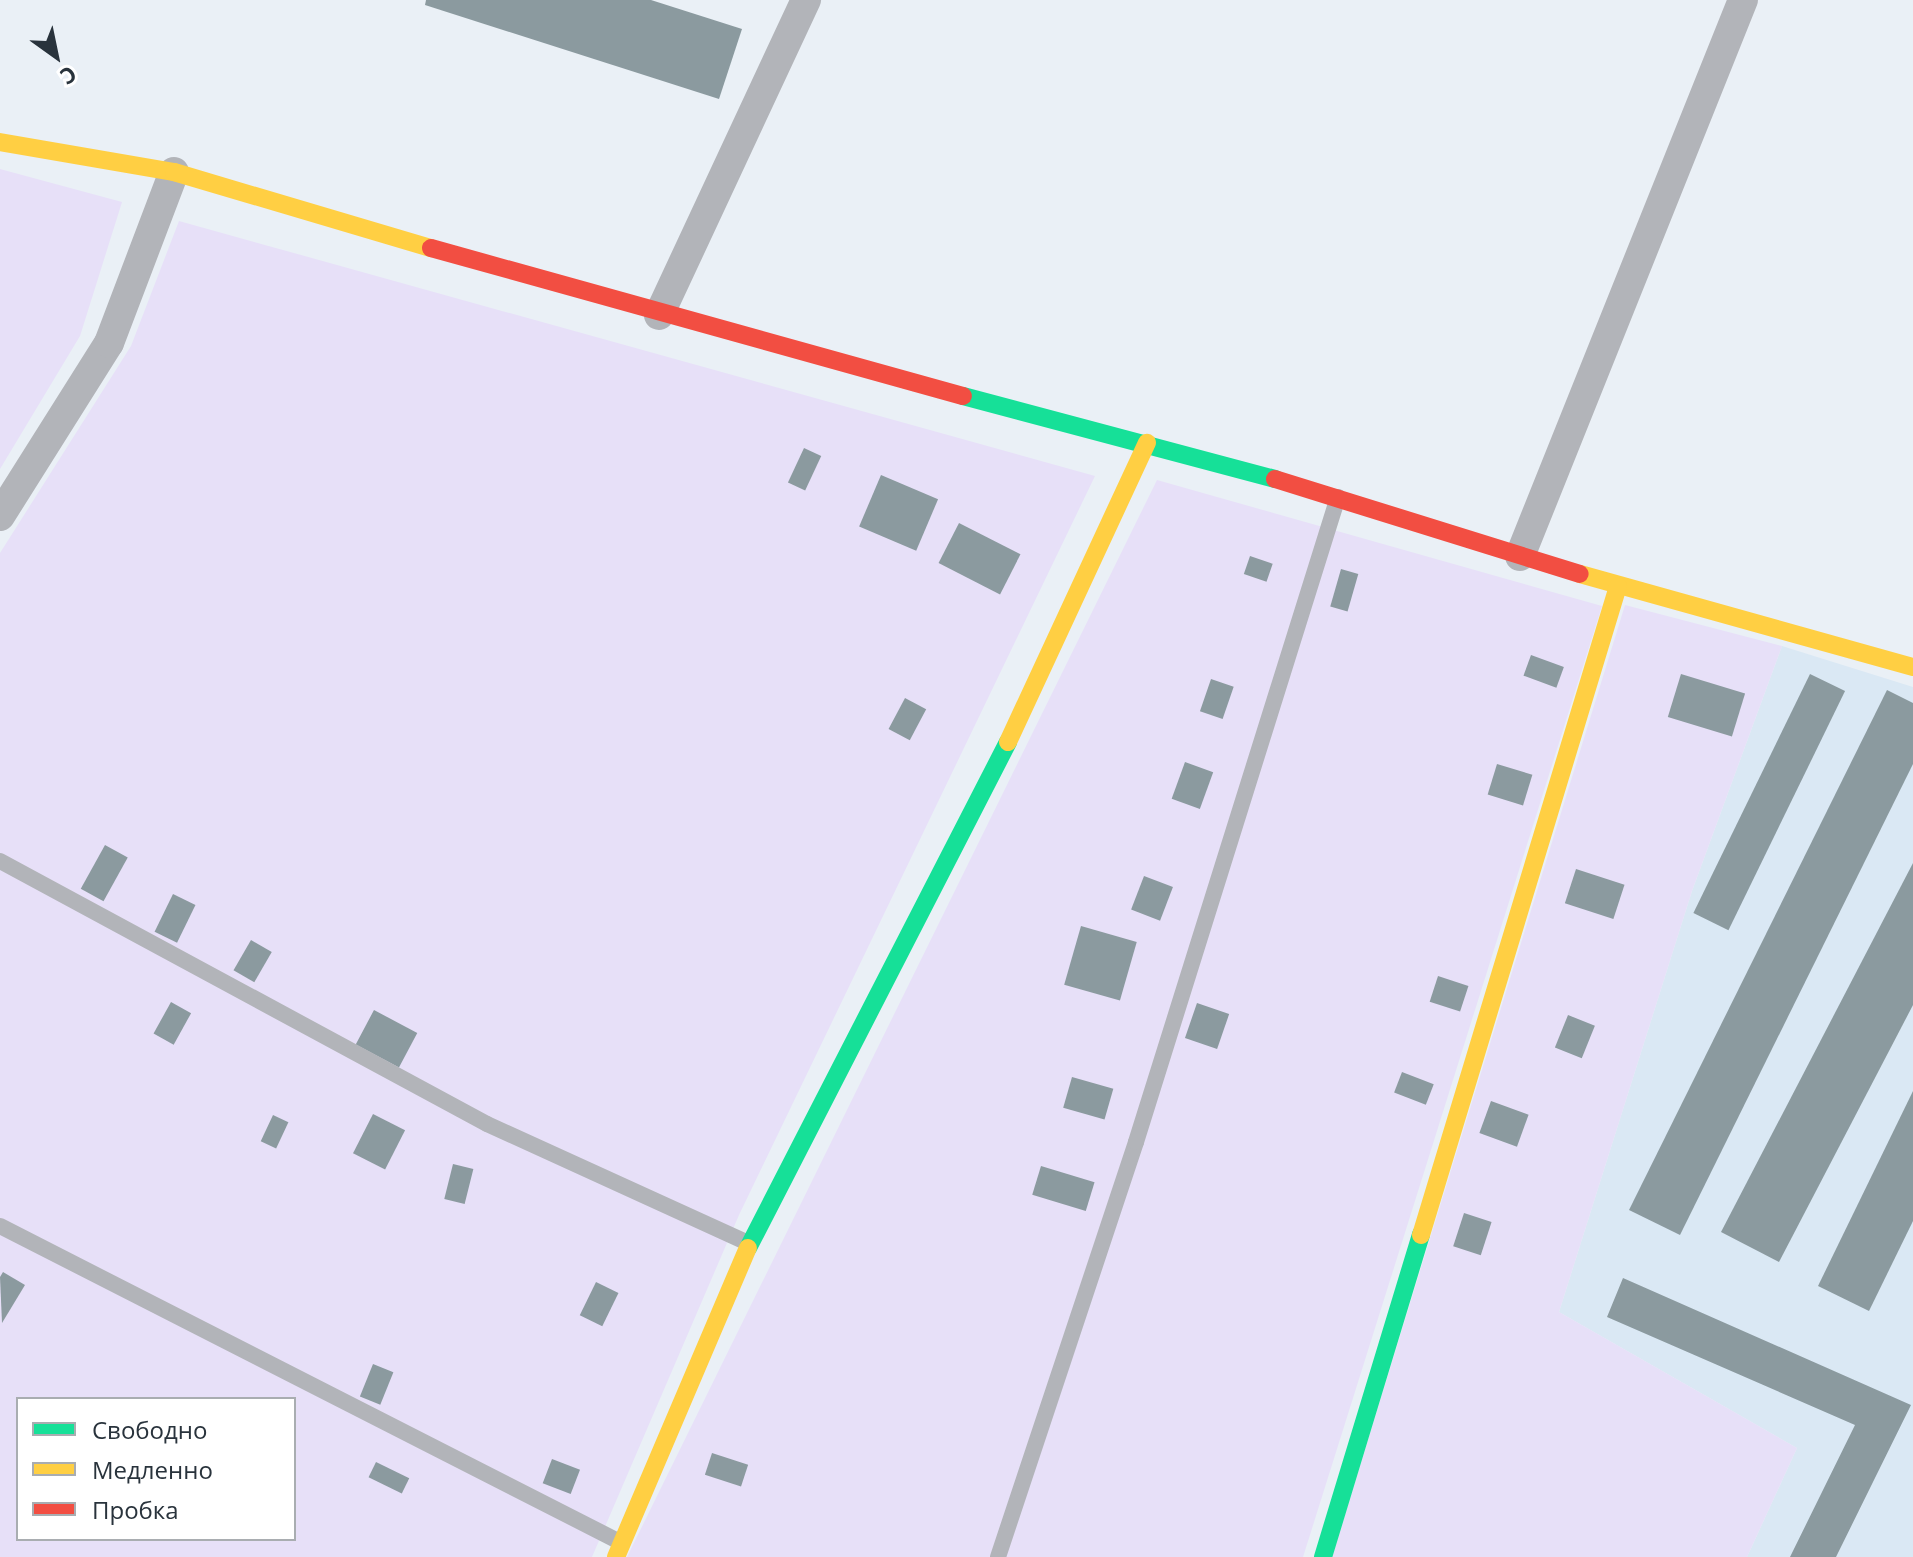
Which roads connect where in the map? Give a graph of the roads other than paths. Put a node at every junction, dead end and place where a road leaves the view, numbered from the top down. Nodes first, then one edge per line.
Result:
1 (806, 0) edge
2 (1743, 0) edge
3 (0, 142) edge
4 (174, 172) junction
5 (659, 315) junction
6 (1147, 443) junction
7 (1338, 496) junction
8 (0, 516) edge
9 (1520, 556) junction
10 (1618, 586) junction
11 (1913, 667) edge
12 (0, 861) edge
13 (0, 1226) edge
14 (750, 1244) junction
15 (618, 1549) edge
16 (998, 1557) edge
17 (1323, 1557) edge

1 - 5 street
2 - 9 street
3 - 4 street
4 - 5 street
4 - 8 street
5 - 6 street
6 - 7 street
6 - 14 street
7 - 9 street
7 - 16 lane
9 - 10 street
10 - 11 street
10 - 17 street
12 - 14 lane
13 - 15 lane
14 - 15 street

